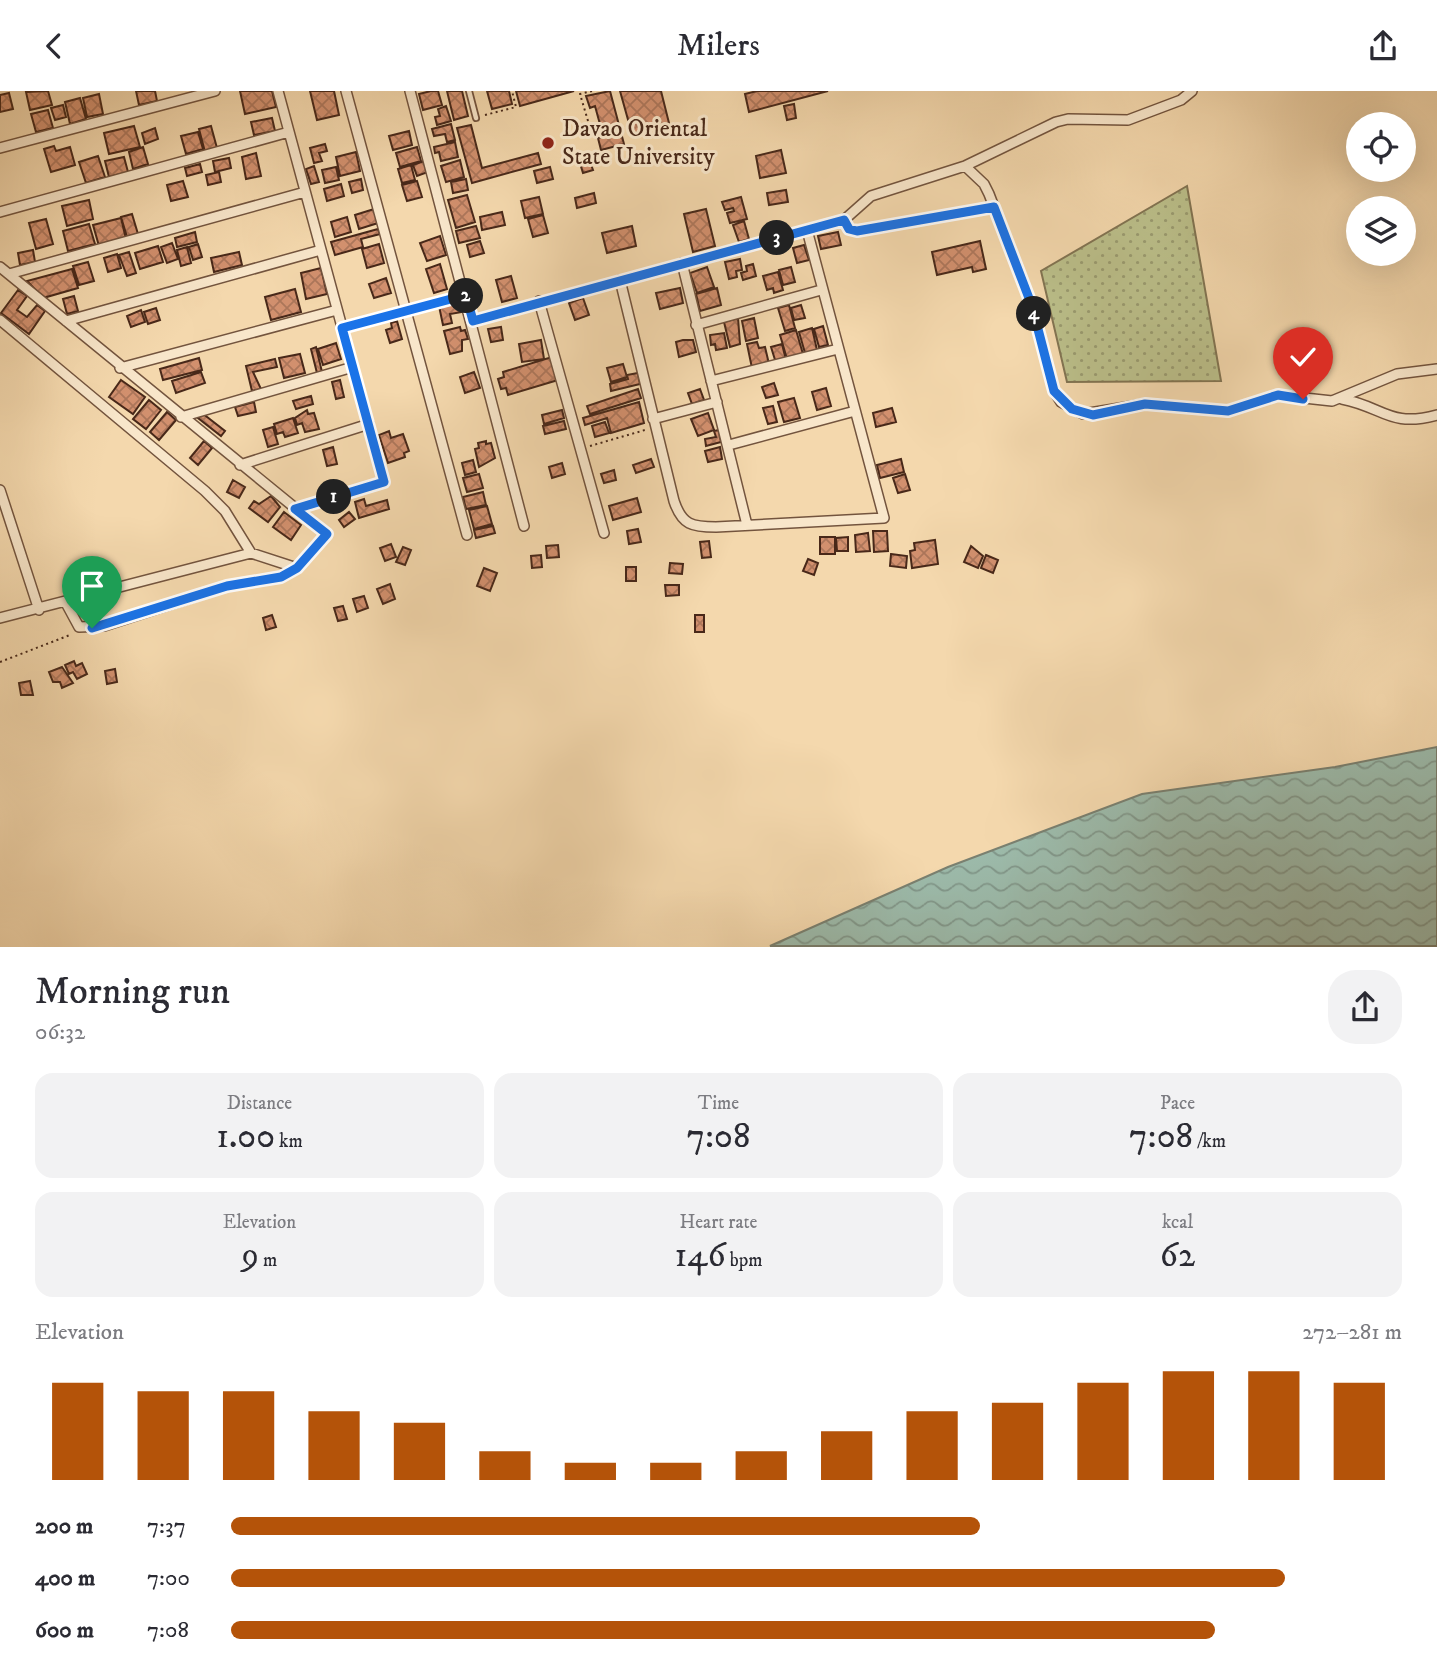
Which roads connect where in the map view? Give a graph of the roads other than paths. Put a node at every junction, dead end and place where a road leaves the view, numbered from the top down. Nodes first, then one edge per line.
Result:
1 (215, 91) edge
2 (278, 91) edge
3 (346, 91) edge
4 (410, 91) edge
5 (469, 91) edge
6 (1192, 91) edge
7 (476, 118) road end
8 (289, 132) junction
9 (0, 149) edge
10 (965, 166) junction
11 (305, 192) junction
12 (994, 207) junction
13 (0, 212) edge
14 (844, 220) junction
15 (807, 230) junction
16 (321, 250) junction
17 (682, 263) junction
18 (0, 267) edge
19 (9, 274) junction
20 (620, 280) junction
21 (821, 290) junction
22 (466, 295) junction
23 (539, 301) junction
24 (337, 310) junction
25 (406, 311) junction
26 (0, 320) edge
27 (66, 321) junction
28 (473, 321) junction
29 (696, 325) junction
30 (342, 328) junction
31 (838, 349) junction
32 (353, 367) junction
33 (120, 368) junction
34 (1437, 369) edge
35 (711, 381) junction
36 (1362, 390) junction
37 (1342, 399) junction
38 (717, 402) junction
39 (1367, 404) junction
40 (855, 411) junction
41 (1437, 415) edge
42 (181, 417) junction
43 (654, 423) junction
44 (369, 424) junction
45 (729, 445) junction
46 (240, 465) junction
47 (0, 490) edge
48 (295, 509) junction
49 (524, 526) dead end
50 (747, 526) junction
51 (604, 533) dead end
52 (467, 535) dead end
53 (251, 553) junction
54 (297, 568) junction
55 (66, 603) junction
56 (39, 610) junction
57 (0, 618) edge

1 - 9 street
2 - 8 street
3 - 25 street
4 - 22 street
5 - 7 lane
6 - 10 street
8 - 11 street
8 - 13 street
10 - 12 street
10 - 14 street
11 - 16 street
11 - 19 street
12 - 14 street
12 - 37 street
14 - 15 street
15 - 17 street
15 - 21 street
16 - 24 street
16 - 27 street
17 - 20 street
17 - 29 street
18 - 19 street
19 - 27 street
20 - 23 street
20 - 43 street
21 - 29 street
21 - 31 street
22 - 25 street
22 - 28 street
23 - 28 street
23 - 51 street
24 - 30 street
24 - 33 street
25 - 30 street
25 - 52 street
26 - 53 street
27 - 33 street
28 - 49 street
29 - 35 street
30 - 32 street
31 - 35 street
31 - 40 street
32 - 42 street
32 - 44 street
33 - 42 street
34 - 36 street
35 - 38 street
36 - 37 street
36 - 39 street
37 - 39 street
38 - 43 street
38 - 45 street
39 - 41 street
40 - 45 street
40 - 50 street
42 - 46 street
43 - 50 street
44 - 46 street
44 - 48 street
45 - 50 street
46 - 48 street
47 - 56 street
48 - 54 street
53 - 54 street
53 - 55 street
54 - 55 street
55 - 56 street
56 - 57 street

